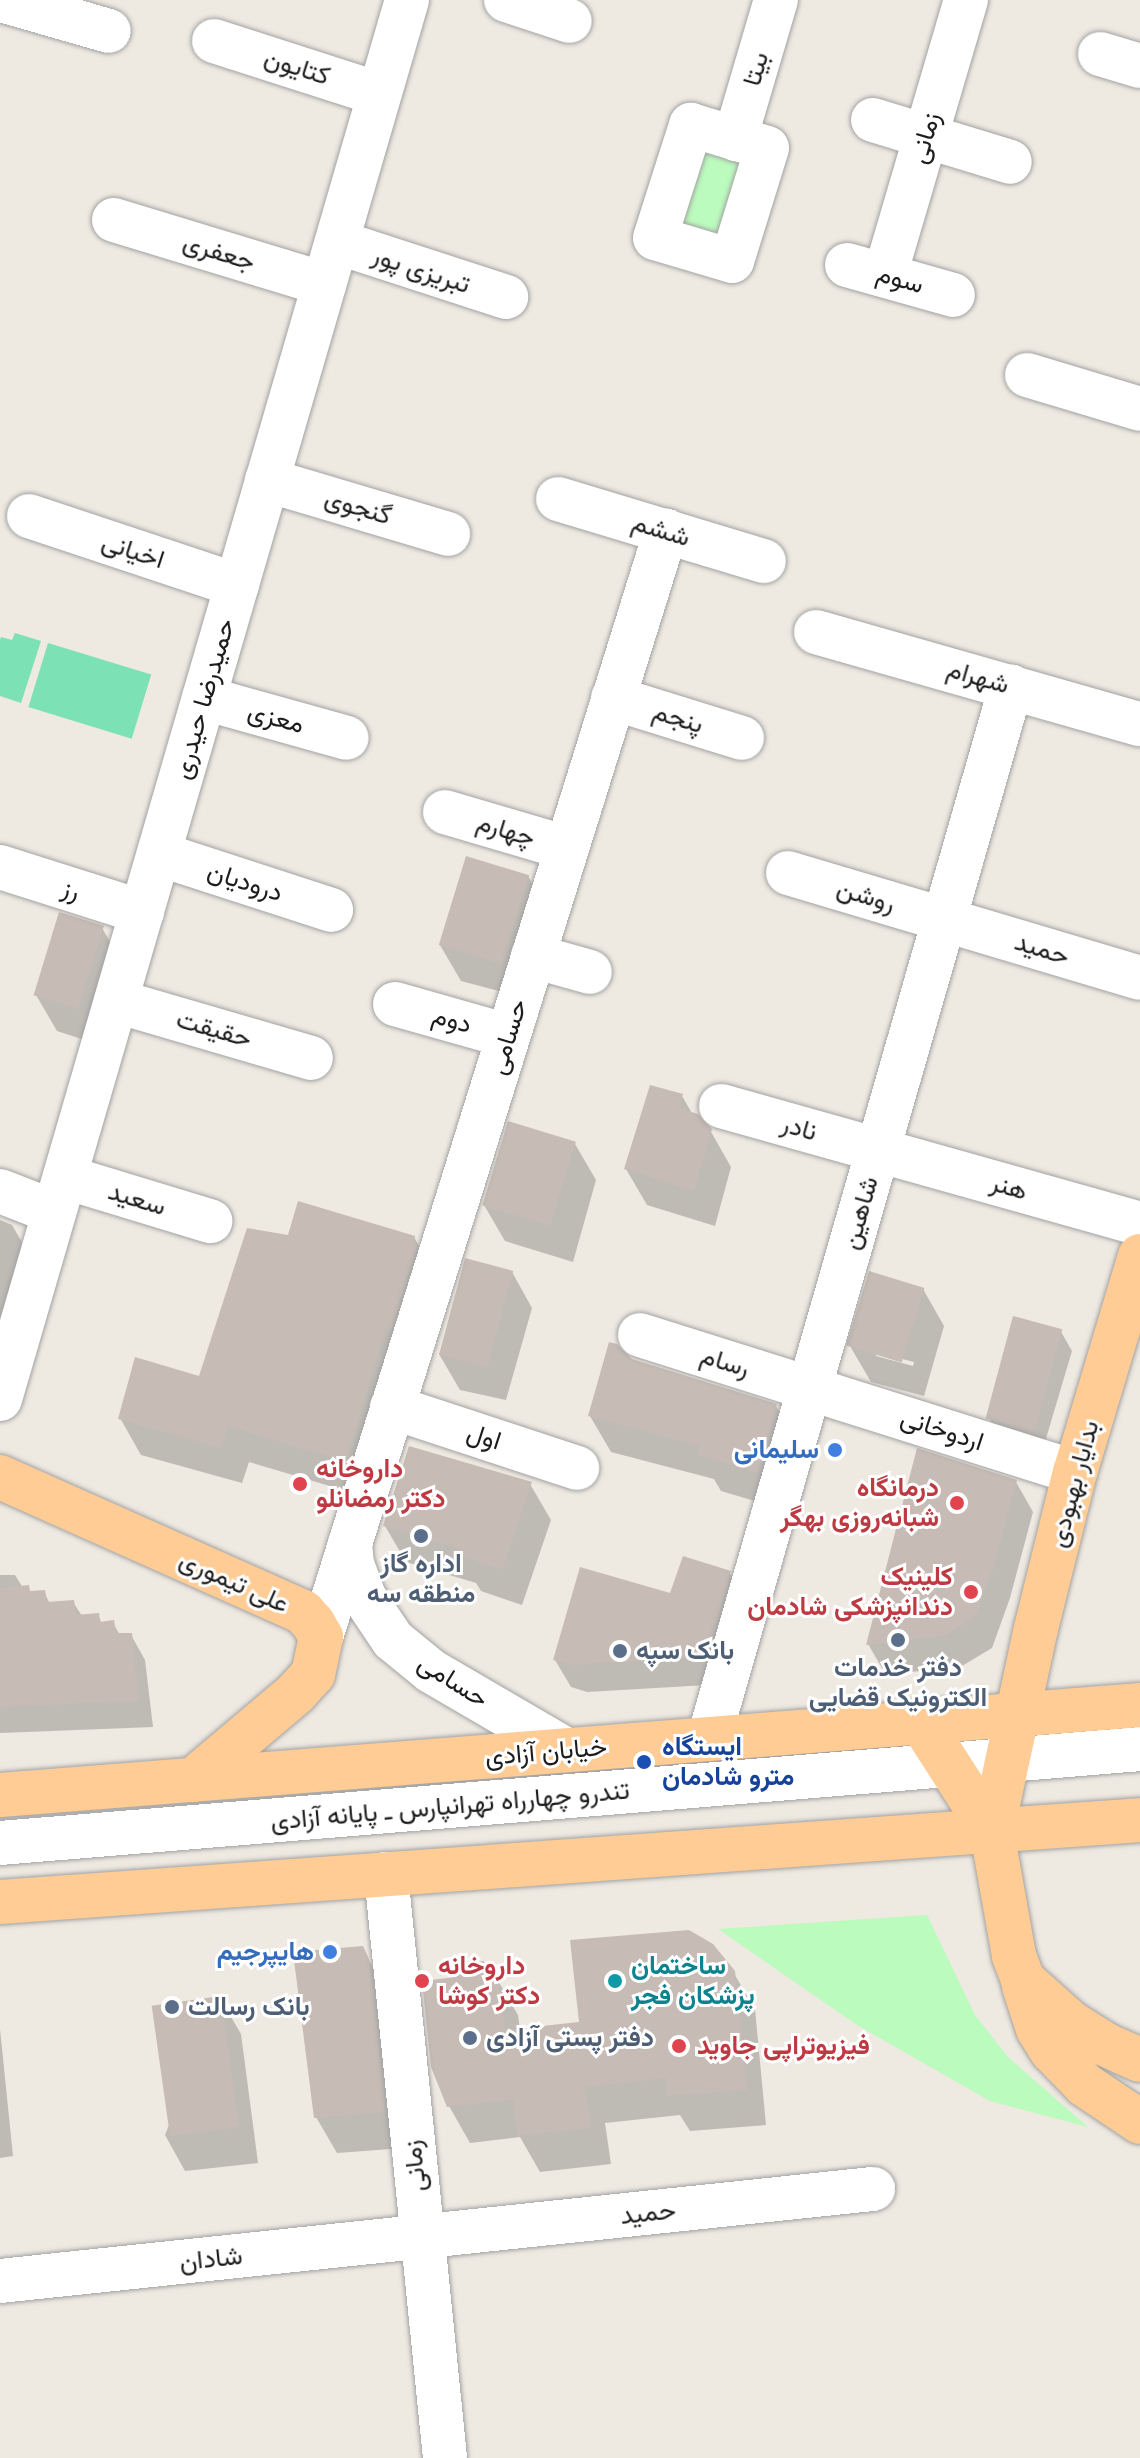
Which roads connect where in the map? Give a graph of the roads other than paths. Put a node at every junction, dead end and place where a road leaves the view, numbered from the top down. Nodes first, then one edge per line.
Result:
1 (1, 0) edge
2 (407, 0) edge
3 (506, 0) edge
4 (776, 0) edge
5 (966, 0) edge
6 (570, 21) dead end
7 (109, 31) dead end
8 (214, 41) dead end
9 (379, 94) junction
10 (873, 120) dead end
11 (926, 136) junction
12 (735, 139) dead end
13 (1010, 162) dead end
14 (114, 220) dead end
15 (337, 242) junction
16 (866, 270) joint
17 (325, 284) junction
18 (953, 295) dead end
19 (506, 297) dead end
20 (1027, 375) dead end
21 (1140, 409) edge
22 (267, 480) junction
23 (558, 499) dead end
24 (29, 516) dead end
25 (666, 531) junction
26 (448, 534) dead end
27 (764, 561) dead end
28 (237, 585) junction
29 (816, 632) dead end
30 (1011, 687) junction
31 (204, 698) junction
32 (613, 698) junction
33 (1140, 724) edge
34 (347, 738) dead end
35 (742, 738) dead end
36 (445, 812) dead end
37 (567, 848) junction
38 (159, 854) junction
39 (0, 867) edge
40 (788, 873) dead end
41 (331, 910) dead end
42 (142, 912) junction
43 (944, 920) junction
44 (533, 956) junction
45 (590, 972) dead end
46 (1140, 978) edge
47 (116, 1001) junction
48 (395, 1004) dead end
49 (508, 1036) junction
50 (311, 1058) dead end
51 (721, 1106) dead end
52 (878, 1150) junction
53 (0, 1191) edge
54 (59, 1194) junction
55 (210, 1221) dead end
56 (1140, 1224) edge
57 (1140, 1256) edge
58 (640, 1335) dead end
59 (810, 1388) junction
60 (0, 1399) edge
61 (392, 1407) junction
62 (577, 1468) dead end
63 (1075, 1472) junction
64 (0, 1477) edge
65 (350, 1543) junction
66 (321, 1637) junction
67 (1140, 1705) edge
68 (1018, 1714) junction
69 (921, 1722) junction
70 (709, 1738) junction
71 (1140, 1749) edge
72 (566, 1750) junction
73 (981, 1777) junction
74 (1140, 1777) edge
75 (193, 1780) junction
76 (0, 1795) edge
77 (1140, 1820) edge
78 (992, 1832) junction
79 (0, 1843) edge
80 (0, 1868) edge
81 (386, 1874) junction
82 (0, 1902) edge
83 (1023, 1980) junction
84 (1140, 2060) edge
85 (1140, 2122) edge
86 (873, 2189) dead end
87 (422, 2236) junction
88 (0, 2281) edge
89 (445, 2458) edge

1 - 7 street
2 - 9 street, حمیدرضا حیدری
3 - 6 street
4 - 12 street, بیتا
5 - 11 street, زمانی
8 - 9 street, کتایون
9 - 15 street, حمیدرضا حیدری
10 - 11 street
11 - 13 street
11 - 16 street, زمانی
14 - 17 street, جعفری
15 - 17 street, حمیدرضا حیدری
15 - 19 street, تبریزی‌ پور
16 - 18 street, سوم
17 - 22 street, حمیدرضا حیدری
20 - 21 street
22 - 26 street, گنجوی
22 - 28 street, حمیدرضا حیدری
23 - 25 street, ششم
24 - 28 street, اخیانی
25 - 27 street, ششم
25 - 32 street, حسامی
28 - 31 street, حمیدرضا حیدری
29 - 30 street, شهرام
30 - 33 street, شهرام
30 - 43 street, شاهین
31 - 34 street, معزی
31 - 38 street, حمیدرضا حیدری
32 - 35 street, پنجم
32 - 37 street, حسامی
36 - 37 street, چهارم
37 - 44 street, حسامی
38 - 41 street, درودیان
38 - 42 street, حمیدرضا حیدری
39 - 42 street, رز
40 - 43 street, روشن
42 - 47 street, حمیدرضا حیدری
43 - 46 street, حمید
43 - 52 street, شاهین
44 - 45 street
44 - 49 street, حسامی
47 - 50 street, حقیقت
47 - 54 street, حمیدرضا حیدری
48 - 49 street, دوم
49 - 61 street, حسامی
51 - 52 street, نادر
52 - 56 street, هنر
52 - 59 street, شاهین
53 - 54 street, سعید
54 - 55 street, سعید
54 - 60 street, حمیدرضا حیدری
57 - 63 main road, بدایار بهبودی
58 - 59 street, رسام
59 - 63 street, اردوخانی
59 - 70 street, شاهین
61 - 62 street, اول
61 - 65 street, حسامی
63 - 68 main road, بدایار بهبودی
64 - 66 main road, علی تیموری
65 - 66 street, حسامی
65 - 72 street, حسامی
66 - 75 main road
67 - 68 main road, خیابان آزادی
68 - 69 main road, خیابان آزادی
68 - 73 main road, بدایار بهبودی
69 - 70 main road, خیابان آزادی
69 - 73 main road
70 - 72 main road, خیابان آزادی
71 - 73 street, تندرو چهارراه تهرانپارس ـ پایانه آزادی
72 - 75 main road, خیابان آزادی
73 - 74 street
73 - 78 main road, بدایار بهبودی
73 - 79 street, تندرو چهارراه تهرانپارس ـ پایانه آزادی
73 - 80 street
75 - 76 main road, خیابان آزادی
77 - 78 main road
78 - 81 main road
78 - 83 main road
81 - 82 main road
81 - 87 street, زمانی
83 - 84 main road
83 - 85 main road
86 - 87 street, حمید
87 - 88 street, شادان
87 - 89 street, زمانی

